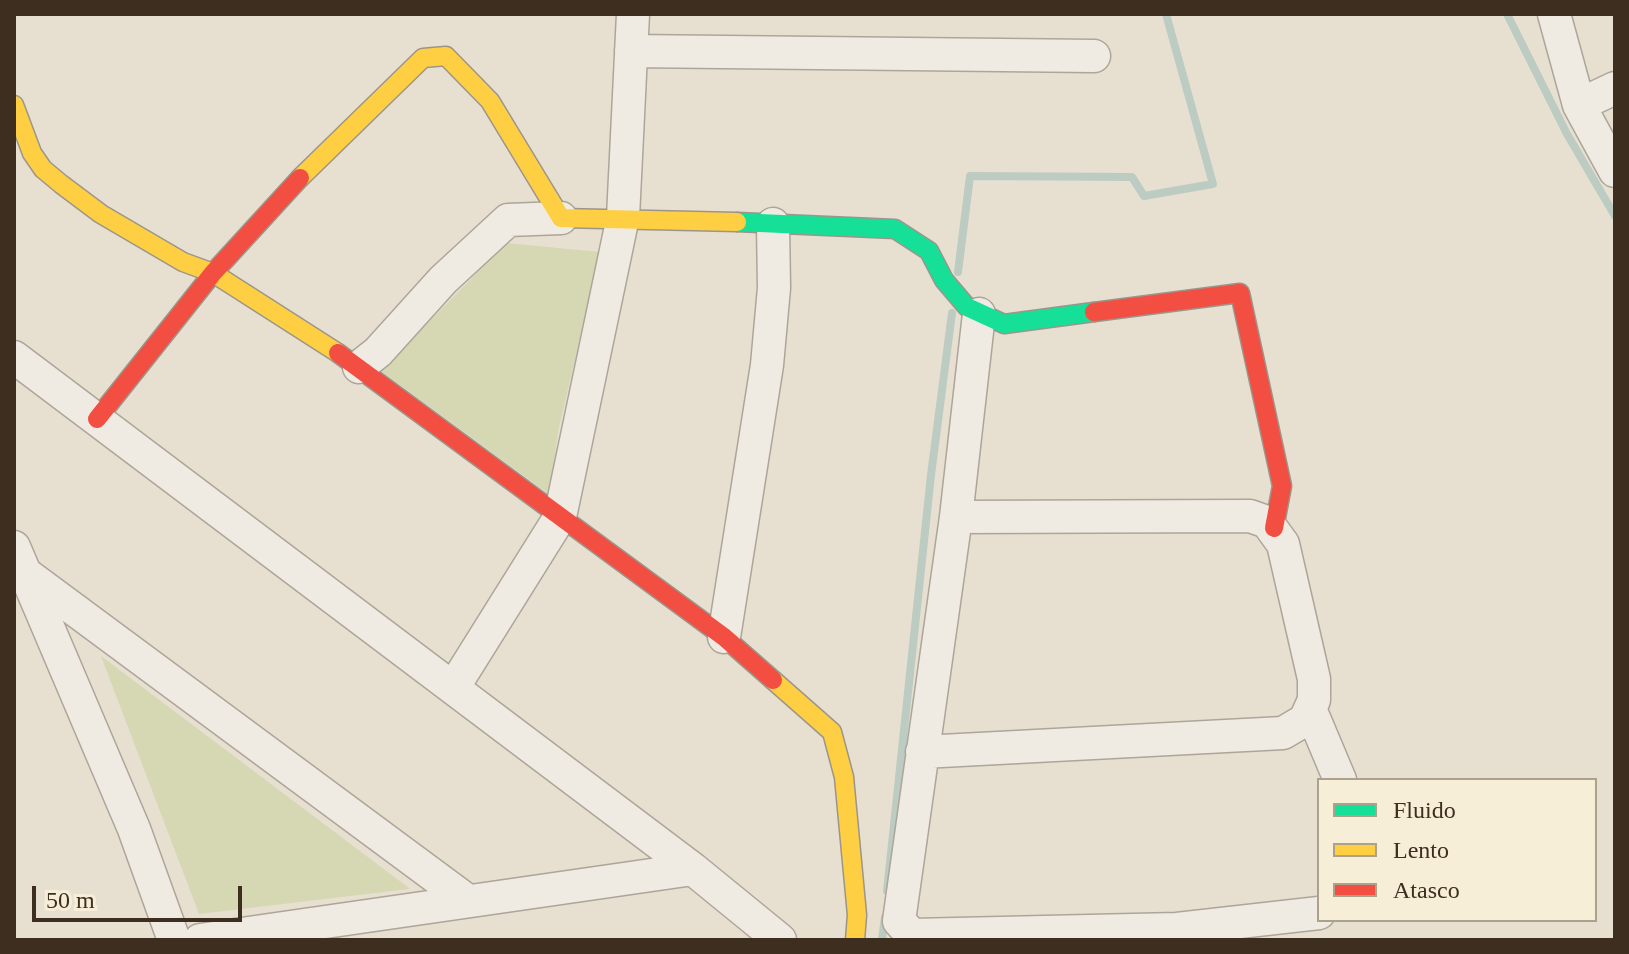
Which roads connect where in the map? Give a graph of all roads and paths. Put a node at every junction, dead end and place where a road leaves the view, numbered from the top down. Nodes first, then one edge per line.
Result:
1 (633, 14) edge
2 (1554, 14) edge
3 (631, 51) junction
4 (1094, 56) dead end
5 (1615, 88) edge
6 (14, 105) edge
7 (1579, 105) junction
8 (1615, 171) edge
9 (623, 217) junction
10 (561, 218) junction
11 (773, 224) junction
12 (213, 273) junction
13 (979, 314) junction
14 (14, 357) edge
15 (359, 367) junction
16 (97, 419) junction
17 (560, 517) junction
18 (956, 517) junction
19 (1274, 528) junction
20 (19, 560) edge
21 (724, 637) junction
22 (453, 688) junction
23 (1311, 711) junction
24 (922, 752) junction
25 (1339, 778) edge
26 (693, 869) junction
27 (468, 901) junction
28 (1317, 913) edge
29 (901, 937) edge
30 (174, 940) edge
31 (200, 940) edge
32 (780, 940) edge
33 (855, 940) edge

1 - 3 street
2 - 7 street
3 - 4 street
3 - 9 street
5 - 7 street
6 - 12 street
7 - 8 street
9 - 10 street
9 - 11 street
9 - 17 street
10 - 12 street
10 - 15 street
11 - 13 street
11 - 21 street
12 - 15 street
12 - 16 street
13 - 18 street
13 - 19 street
14 - 16 street
15 - 17 street
16 - 22 street
17 - 21 street
17 - 22 street
18 - 19 street
18 - 24 street
19 - 23 street
20 - 27 street
20 - 30 street
21 - 33 street
22 - 26 street
23 - 24 street
23 - 25 street
24 - 29 street
26 - 27 street
26 - 32 street
27 - 31 street
28 - 29 street

